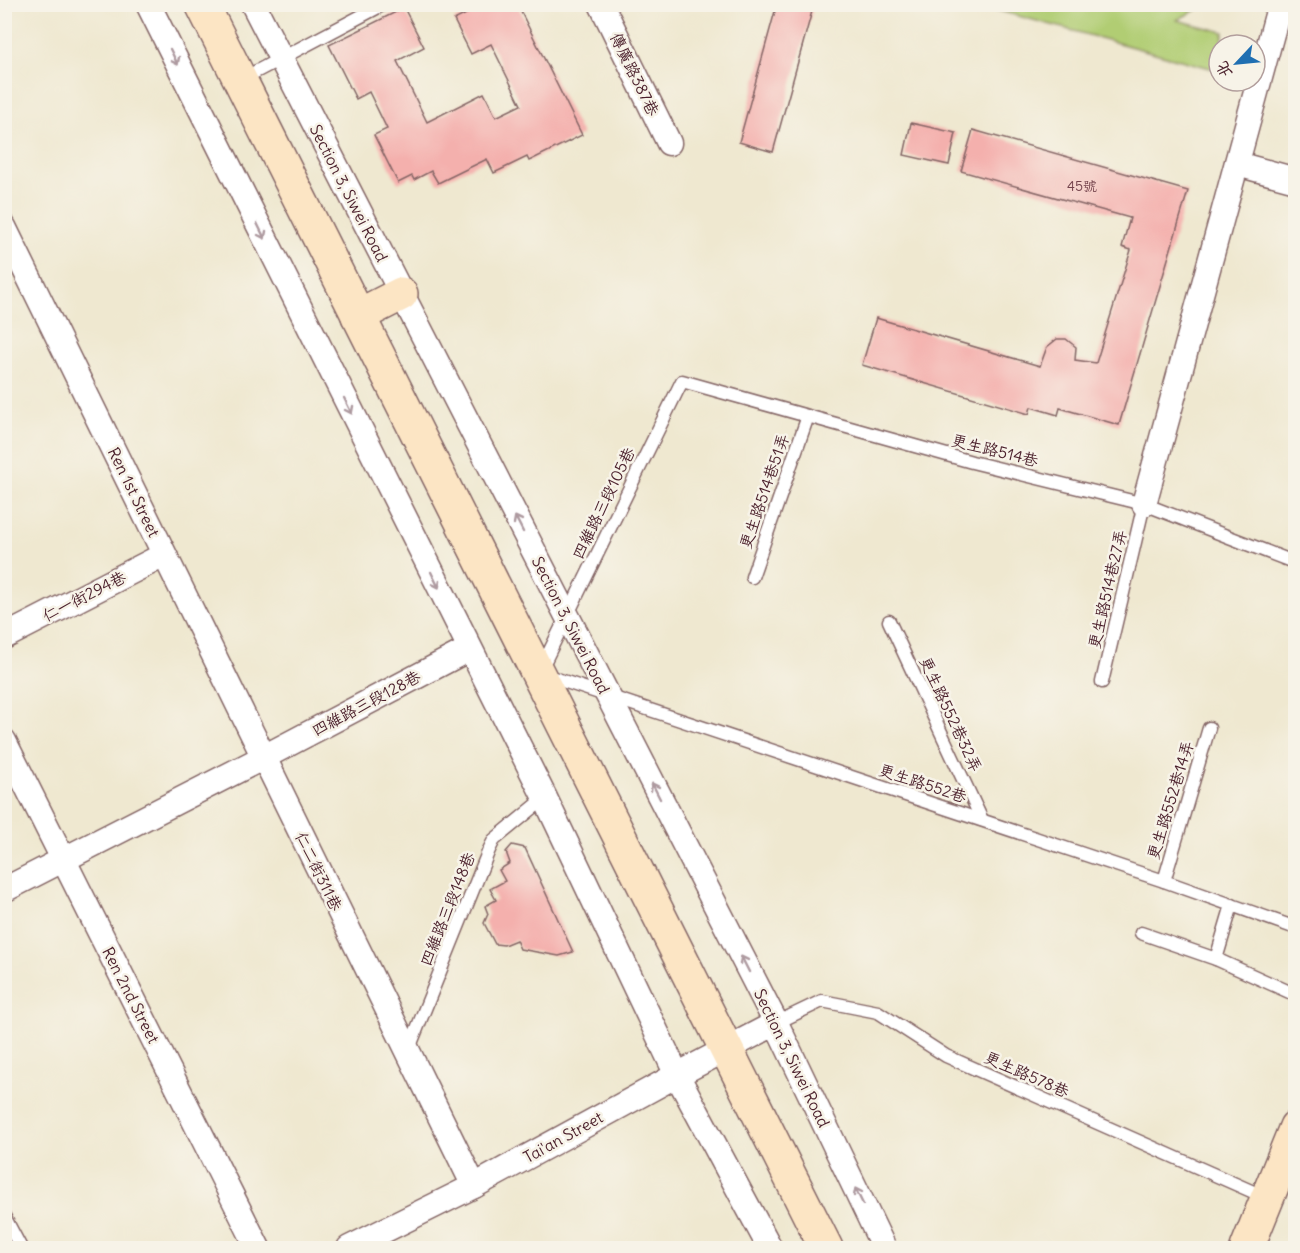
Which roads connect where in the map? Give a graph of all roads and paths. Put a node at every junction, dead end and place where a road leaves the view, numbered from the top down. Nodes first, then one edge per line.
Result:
1 (148, 4) edge
2 (202, 4) edge
3 (253, 4) edge
4 (384, 4) edge
5 (601, 4) edge
6 (1280, 4) edge
7 (280, 59) junction
8 (240, 80) junction
9 (669, 143) dead end
10 (1237, 164) junction
11 (1296, 180) edge
12 (4, 227) edge
13 (401, 294) junction
14 (358, 316) junction
15 (682, 381) joint
16 (808, 416) junction
17 (1144, 504) junction
18 (164, 555) junction
19 (1296, 563) edge
20 (752, 577) dead end
21 (566, 617) junction
22 (889, 621) dead end
23 (4, 637) edge
24 (469, 649) junction
25 (539, 673) junction
26 (1102, 682) dead end
27 (607, 695) junction
28 (1209, 728) dead end
29 (4, 741) edge
30 (264, 757) junction
31 (544, 798) junction
32 (982, 820) junction
33 (63, 859) junction
34 (1164, 880) junction
35 (4, 890) edge
36 (1232, 905) junction
37 (1296, 928) edge
38 (1141, 933) dead end
39 (1216, 959) junction
40 (1296, 995) edge
41 (776, 1023) junction
42 (725, 1051) junction
43 (408, 1052) junction
44 (677, 1075) junction
45 (1296, 1127) edge
46 (474, 1186) junction
47 (1268, 1198) junction
48 (4, 1216) edge
49 (21, 1248) edge
50 (258, 1248) edge
51 (349, 1248) edge
52 (770, 1248) edge
53 (826, 1248) edge
54 (884, 1248) edge
55 (1247, 1248) edge

1 -> 24 street
2 - 8 street
3 - 7 street, Section 3, Siwei Road
4 - 7 lane
5 - 9 street, 傳廣路387巷
6 - 10 street
7 - 8 lane
7 - 13 street, Section 3, Siwei Road
8 - 14 street
10 - 11 street
10 - 17 street
12 - 18 street, Ren 1st Street
13 - 14 street
21 -> 13 street, Section 3, Siwei Road
14 - 25 street
15 - 16 lane, 更生路514巷
15 - 21 lane, 四維路三段105巷
16 - 17 lane, 更生路514巷
16 - 20 lane, 更生路514巷51弄
17 - 19 lane, 更生路514巷
17 - 26 lane, 更生路514巷27弄
18 - 23 street, 仁一街294巷
18 - 30 street, Ren 1st Street
21 - 25 lane, 四維路三段105巷
21 - 27 street, Section 3, Siwei Road
22 - 32 lane, 更生路552巷32弄
24 - 30 street, 四維路三段128巷
24 - 31 street
25 - 27 lane, 更生路552巷
25 - 42 street
27 - 32 lane, 更生路552巷
41 -> 27 street, Section 3, Siwei Road
28 - 34 lane, 更生路552巷14弄
29 - 33 street, Ren 2nd Street
30 - 33 street
30 - 43 street, 仁二街311巷
31 - 43 lane, 四維路三段148巷
31 - 44 street
32 - 34 lane, 更生路552巷
33 - 35 street
33 - 50 street, Ren 2nd Street
34 - 36 lane, 更生路552巷
36 - 37 lane, 更生路552巷
36 - 39 lane
38 - 39 lane
39 - 40 lane
41 - 42 street, Tai'an Street
41 - 47 lane, 更生路578巷
54 -> 41 street, Section 3, Siwei Road
42 - 44 street, Tai'an Street
42 - 53 street
43 - 46 street, 仁二街311巷
44 - 46 street, Tai'an Street
44 - 52 street
45 - 47 street
46 - 51 street, Tai'an Street
47 - 55 street
48 - 49 lane

